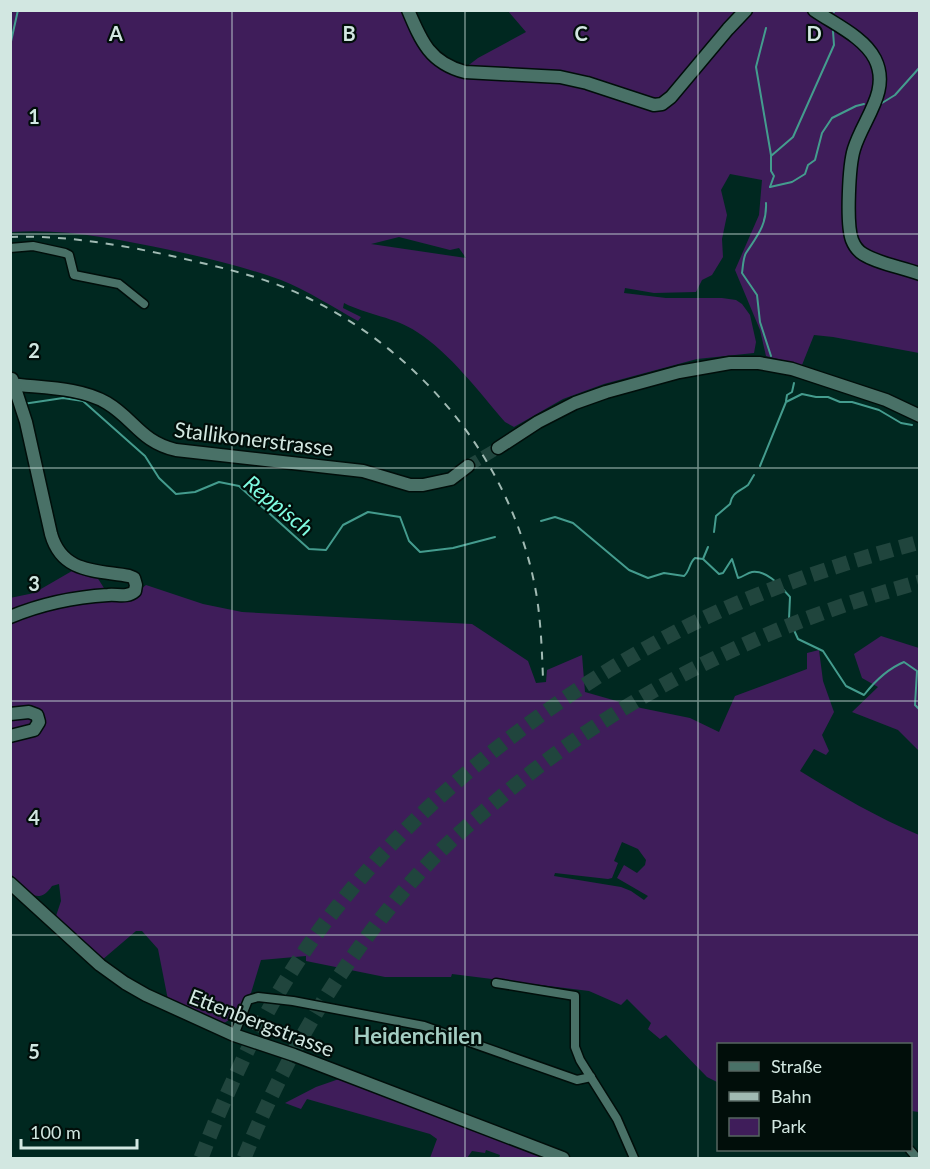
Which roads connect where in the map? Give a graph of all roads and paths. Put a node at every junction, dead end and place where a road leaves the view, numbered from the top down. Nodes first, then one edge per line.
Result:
1 (408, 10) edge
2 (746, 10) edge
3 (814, 10) edge
4 (10, 248) edge
5 (920, 274) edge
6 (144, 304) dead end
7 (12, 381) edge
8 (920, 416) edge
9 (498, 448) tunnel mouth
10 (468, 466) tunnel mouth
11 (10, 616) edge
12 (10, 714) edge
13 (10, 736) edge
14 (10, 883) edge
15 (496, 983) dead end
16 (234, 1035) junction
17 (591, 1077) junction
18 (563, 1158) edge
19 (634, 1158) edge

1 - 2 street
3 - 5 street
4 - 6 street
7 - 10 street, Stallikonerstrasse
7 - 11 street
8 - 9 street
12 - 13 street
14 - 16 street, Ettenbergstrasse
15 - 17 street
16 - 17 street
16 - 18 street, Ettenbergstrasse
17 - 19 street

